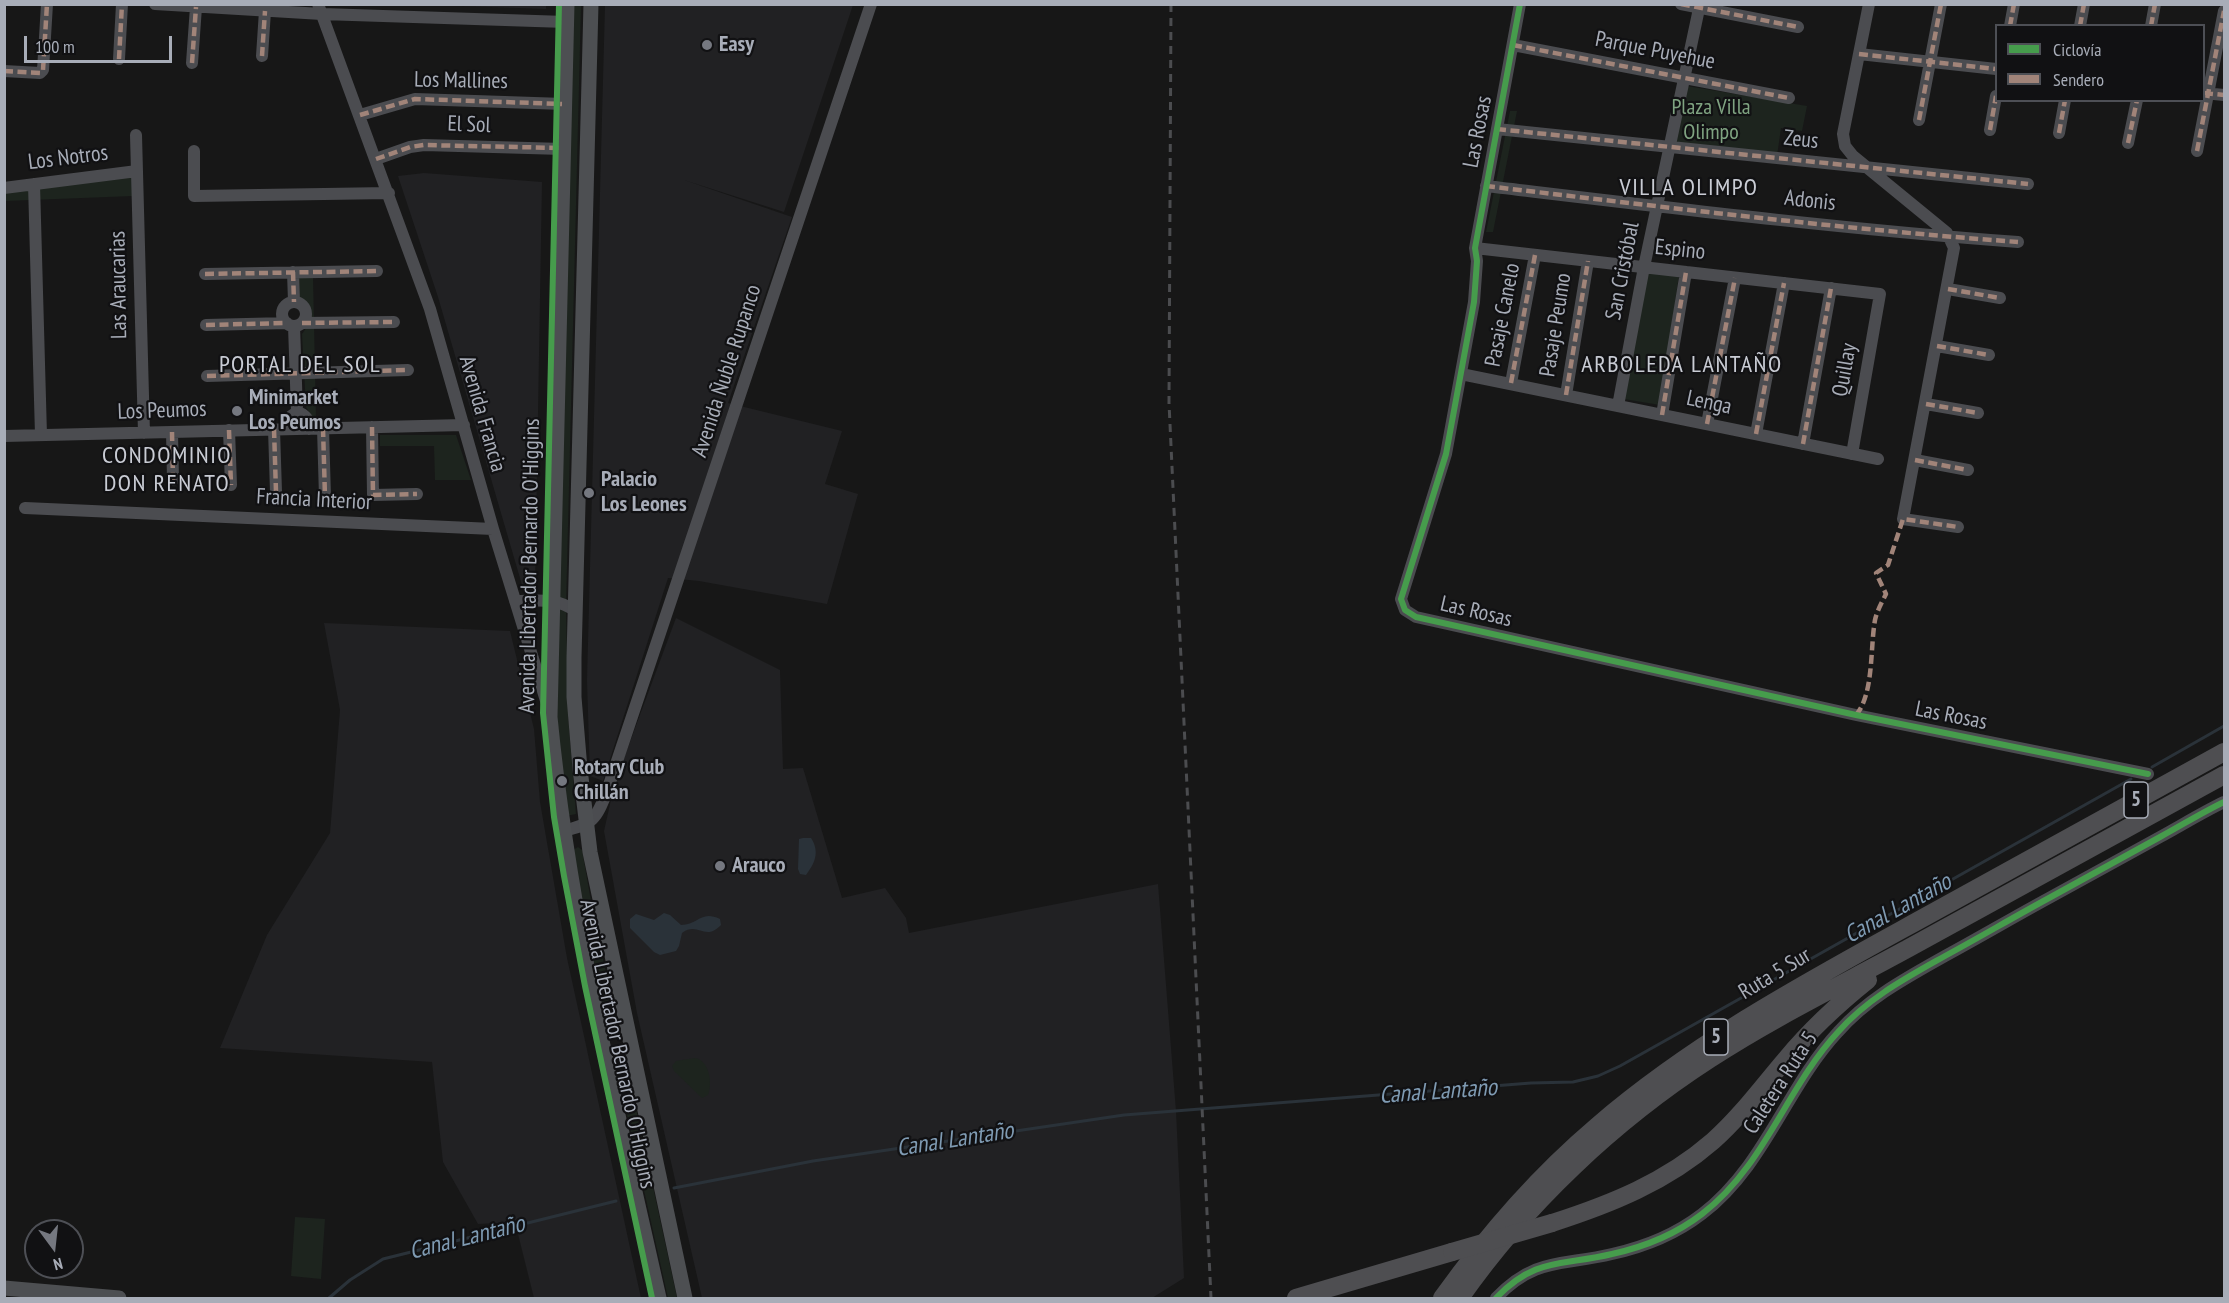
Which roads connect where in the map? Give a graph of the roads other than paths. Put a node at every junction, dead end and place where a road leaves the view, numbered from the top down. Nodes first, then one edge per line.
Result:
1 (47, 4) edge
2 (122, 4) edge
3 (155, 4) edge
4 (567, 4) edge
5 (591, 4) edge
6 (871, 4) edge
7 (1520, 4) edge
8 (1681, 4) edge
9 (1869, 4) edge
10 (1941, 4) edge
11 (2014, 4) edge
12 (2084, 4) edge
13 (2155, 4) edge
14 (1699, 6) edge
15 (196, 7) junction
16 (320, 9) edge
17 (265, 11) junction
18 (2224, 11) edge
19 (566, 22) junction
20 (2010, 24) edge
21 (2080, 24) edge
22 (2151, 24) edge
23 (1797, 27) dead end
24 (1513, 45) junction
25 (1859, 54) junction
26 (262, 56) dead end
27 (118, 59) dead end
28 (1930, 62) junction
29 (192, 63) dead end
30 (1995, 69) edge
31 (4, 71) edge
32 (1684, 78) junction
33 (2206, 93) edge
34 (2224, 95) edge
35 (1789, 98) dead end
36 (1995, 102) edge
37 (2065, 102) edge
38 (2137, 102) edge
39 (2205, 102) edge
40 (564, 104) junction
41 (360, 115) junction
42 (1918, 120) dead end
43 (1497, 129) junction
44 (1990, 130) dead end
45 (2059, 133) dead end
46 (136, 135) dead end
47 (2128, 143) dead end
48 (1670, 147) junction
49 (563, 148) junction
50 (194, 151) dead end
51 (2197, 151) dead end
52 (376, 159) junction
53 (1867, 168) junction
54 (137, 171) junction
55 (33, 184) junction
56 (2028, 184) dead end
57 (1486, 186) junction
58 (4, 188) edge
59 (388, 193) junction
60 (1658, 207) junction
61 (1950, 237) junction
62 (2019, 242) dead end
63 (1475, 248) junction
64 (1535, 255) junction
65 (1588, 261) junction
66 (1644, 267) junction
67 (377, 271) dead end
68 (293, 272) junction
69 (1686, 272) junction
70 (205, 274) dead end
71 (1735, 278) junction
72 (1784, 283) junction
73 (1831, 288) junction
74 (1948, 289) junction
75 (1880, 294) joint
76 (2000, 298) dead end
77 (294, 302) junction
78 (394, 322) dead end
79 (294, 324) junction
80 (206, 325) dead end
81 (559, 327) junction
82 (582, 331) junction
83 (1937, 346) junction
84 (1989, 356) dead end
85 (408, 370) dead end
86 (296, 373) junction
87 (1461, 374) junction
88 (207, 376) dead end
89 (1511, 383) junction
90 (1566, 395) junction
91 (1926, 404) junction
92 (1618, 406) junction
93 (297, 412) junction
94 (1978, 413) dead end
95 (1662, 415) junction
96 (1707, 424) junction
97 (464, 425) junction
98 (372, 427) junction
99 (323, 428) junction
100 (279, 429) junction
101 (309, 429) junction
102 (229, 430) junction
103 (172, 432) junction
104 (144, 433) junction
105 (1756, 434) junction
106 (41, 435) junction
107 (4, 436) edge
108 (1803, 444) junction
109 (1852, 454) junction
110 (1878, 459) dead end
111 (1915, 460) junction
112 (1968, 470) dead end
113 (173, 480) dead end
114 (231, 485) dead end
115 (276, 492) dead end
116 (417, 495) dead end
117 (325, 497) dead end
118 (25, 508) dead end
119 (1958, 527) dead end
120 (494, 529) junction
121 (552, 600) junction
122 (515, 601) junction
123 (575, 610) junction
124 (550, 717) junction
125 (2224, 752) edge
126 (2148, 774) dead end
127 (2224, 775) edge
128 (2224, 802) edge
129 (586, 825) junction
130 (563, 831) junction
131 (1904, 951) junction
132 (629, 1040) junction
133 (603, 1045) junction
134 (4, 1288) edge
135 (51, 1295) edge
136 (120, 1299) edge
137 (659, 1299) edge
138 (686, 1299) edge
139 (1296, 1299) edge
140 (1442, 1299) edge
141 (1460, 1299) edge
142 (1496, 1299) edge

1 - 31 street
2 - 27 street
3 - 15 street
4 - 19 main road, Avenida Libertador Bernardo O'Higgins
5 - 82 main road, Avenida Libertador Bernardo O'Higgins
6 - 129 street, Avenida Ñuble Rupanco
7 - 24 street, Las Rosas
8 - 14 street
9 - 25 street
10 - 28 street
11 - 20 street
12 - 21 street
13 - 22 street
14 - 23 street
14 - 32 street, San Cristóbal
15 - 17 street
15 - 29 street
16 - 17 street
16 - 19 street
16 - 41 street, Avenida Francia
17 - 26 street
18 - 33 street
19 - 40 main road, Avenida Libertador Bernardo O'Higgins
24 - 32 street, Parque Puyehue
24 - 43 street, Las Rosas
25 - 28 street
25 - 53 street
28 - 30 street
28 - 42 street
32 - 35 street, Parque Puyehue
32 - 48 street, San Cristóbal
33 - 34 street
36 - 44 street
37 - 45 street
38 - 47 street
39 - 51 street
40 - 41 street, Los Mallines
40 - 49 main road, Avenida Libertador Bernardo O'Higgins
41 - 52 street, Avenida Francia
43 - 48 street, Zeus
43 - 57 street, Las Rosas
46 - 54 street, Las Araucarias
48 - 53 street, Zeus
48 - 60 street, San Cristóbal
49 - 52 street, El Sol
49 - 81 main road, Avenida Libertador Bernardo O'Higgins
50 - 59 street
52 - 59 street, Avenida Francia
53 - 56 street, Zeus
53 - 61 street
54 - 55 street, Los Notros
54 - 104 street, Las Araucarias
55 - 58 street, Los Notros
55 - 106 street
57 - 60 street, Adonis
57 - 63 street, Las Rosas
59 - 97 street, Avenida Francia
60 - 61 street, Adonis
60 - 66 street, San Cristóbal
61 - 62 street, Adonis
61 - 74 street
63 - 64 street, Espino
63 - 87 street, Las Rosas
64 - 65 street, Espino
64 - 89 street, Pasaje Canelo
65 - 66 street, Espino
65 - 90 street, Pasaje Peumo
66 - 69 street, Espino
66 - 92 street, San Cristóbal
67 - 68 street
68 - 70 street
68 - 77 street
69 - 71 street, Espino
69 - 95 street
71 - 72 street, Espino
71 - 96 street
72 - 73 street, Espino
72 - 105 street
73 - 75 street, Espino
73 - 108 street
74 - 76 street
74 - 83 street
75 - 109 street, Quillay
77 - 79 street
77 - 79 street
78 - 79 street
79 - 80 street
79 - 86 street
81 - 82 main road
81 - 121 main road, Avenida Libertador Bernardo O'Higgins
82 - 123 main road, Avenida Libertador Bernardo O'Higgins
83 - 84 street
83 - 91 street
85 - 86 street
86 - 88 street
86 - 93 street
87 - 89 street, Lenga
87 - 126 street, Las Rosas
89 - 90 street, Lenga
90 - 92 street, Lenga
91 - 94 street
91 - 111 street
92 - 95 street, Lenga
93 - 100 street
93 - 101 street
95 - 96 street, Lenga
96 - 105 street, Lenga
97 - 98 street, Los Peumos
97 - 120 street, Avenida Francia
98 - 99 street, Los Peumos
98 - 116 street
99 - 101 street, Los Peumos
99 - 117 street
100 - 101 street, Los Peumos
100 - 102 street, Los Peumos
100 - 115 street
102 - 103 street, Los Peumos
102 - 114 street
103 - 104 street, Los Peumos
103 - 113 street
104 - 106 street, Los Peumos
105 - 108 street, Lenga
106 - 107 street, Los Peumos
108 - 109 street, Lenga
109 - 110 street, Lenga
111 - 112 street
111 - 119 street
118 - 120 street, Francia Interior
120 - 122 street, Avenida Francia
121 - 122 street
121 - 123 street
121 - 124 main road, Avenida Libertador Bernardo O'Higgins
122 - 124 street, Avenida Francia
123 - 129 main road, Avenida Libertador Bernardo O'Higgins
124 - 130 main road, Avenida Libertador Bernardo O'Higgins
125 - 140 highway, Ruta 5 Sur / 5
127 - 131 highway, Ruta 5 Sur / 5
128 - 142 street, Caletera Ruta 5
129 - 130 street
129 - 132 main road, Avenida Libertador Bernardo O'Higgins
130 - 133 main road, Avenida Libertador Bernardo O'Higgins
131 - 139 highway, bridge
131 - 141 highway, Ruta 5 Sur / 5
132 - 133 main road
132 - 138 main road, Avenida Libertador Bernardo O'Higgins
133 - 137 main road, Avenida Libertador Bernardo O'Higgins
134 - 135 main road
135 - 136 main road

